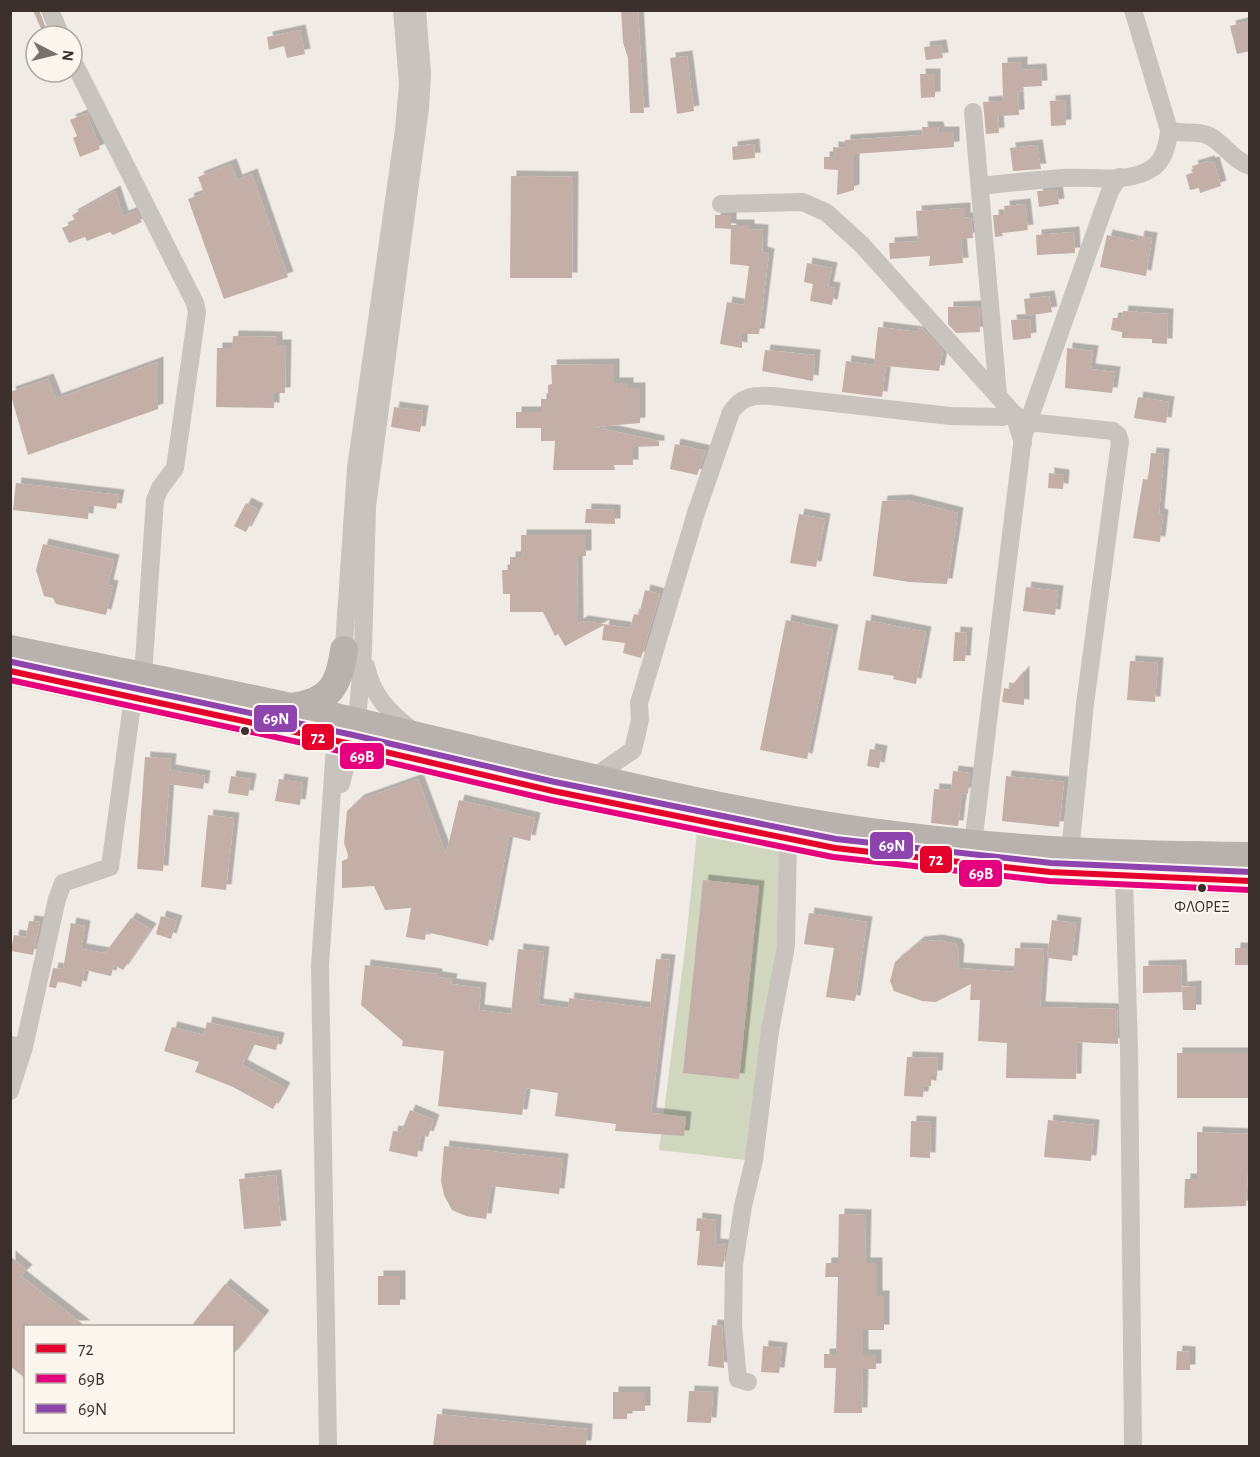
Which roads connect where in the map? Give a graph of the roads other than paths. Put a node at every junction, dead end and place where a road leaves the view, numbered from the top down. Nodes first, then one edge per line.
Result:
1 (50, 10) edge
2 (402, 10) edge
3 (417, 10) edge
4 (1133, 10) edge
5 (56, 24) edge
6 (84, 82) edge
7 (973, 112) dead end
8 (1177, 132) junction
9 (1250, 166) edge
10 (1119, 177) junction
11 (980, 186) junction
12 (721, 204) dead end
13 (998, 394) junction
14 (1021, 418) junction
15 (10, 649) edge
16 (353, 651) junction
17 (10, 671) edge
18 (138, 686) junction
19 (289, 707) junction
20 (345, 731) junction
21 (422, 738) junction
22 (594, 777) junction
23 (788, 840) junction
24 (973, 844) junction
25 (1070, 852) junction
26 (1250, 856) edge
27 (1124, 877) junction
28 (1250, 881) edge
29 (17, 1046) edge
30 (10, 1091) edge
31 (748, 1382) dead end
32 (328, 1446) edge
33 (1133, 1446) edge

1 - 5 street
2 - 16 street
3 - 16 street
4 - 8 street
6 - 18 street
7 - 11 street
8 - 9 street
8 - 10 street
10 - 11 street
10 - 14 street
11 - 13 street
12 - 13 street
13 - 14 street
14 - 22 street
14 - 24 street
14 - 25 street
15 - 18 main road
16 - 19 main road
16 - 20 street
16 - 21 street
17 - 18 main road
18 - 19 main road
18 - 20 main road
18 - 29 street
19 - 20 main road
20 - 21 main road
20 - 23 main road
20 - 32 street
21 - 22 main road
22 - 24 main road
23 - 27 main road
23 - 31 street
24 - 25 main road
25 - 26 main road
27 - 28 main road
27 - 33 street
29 - 30 street

